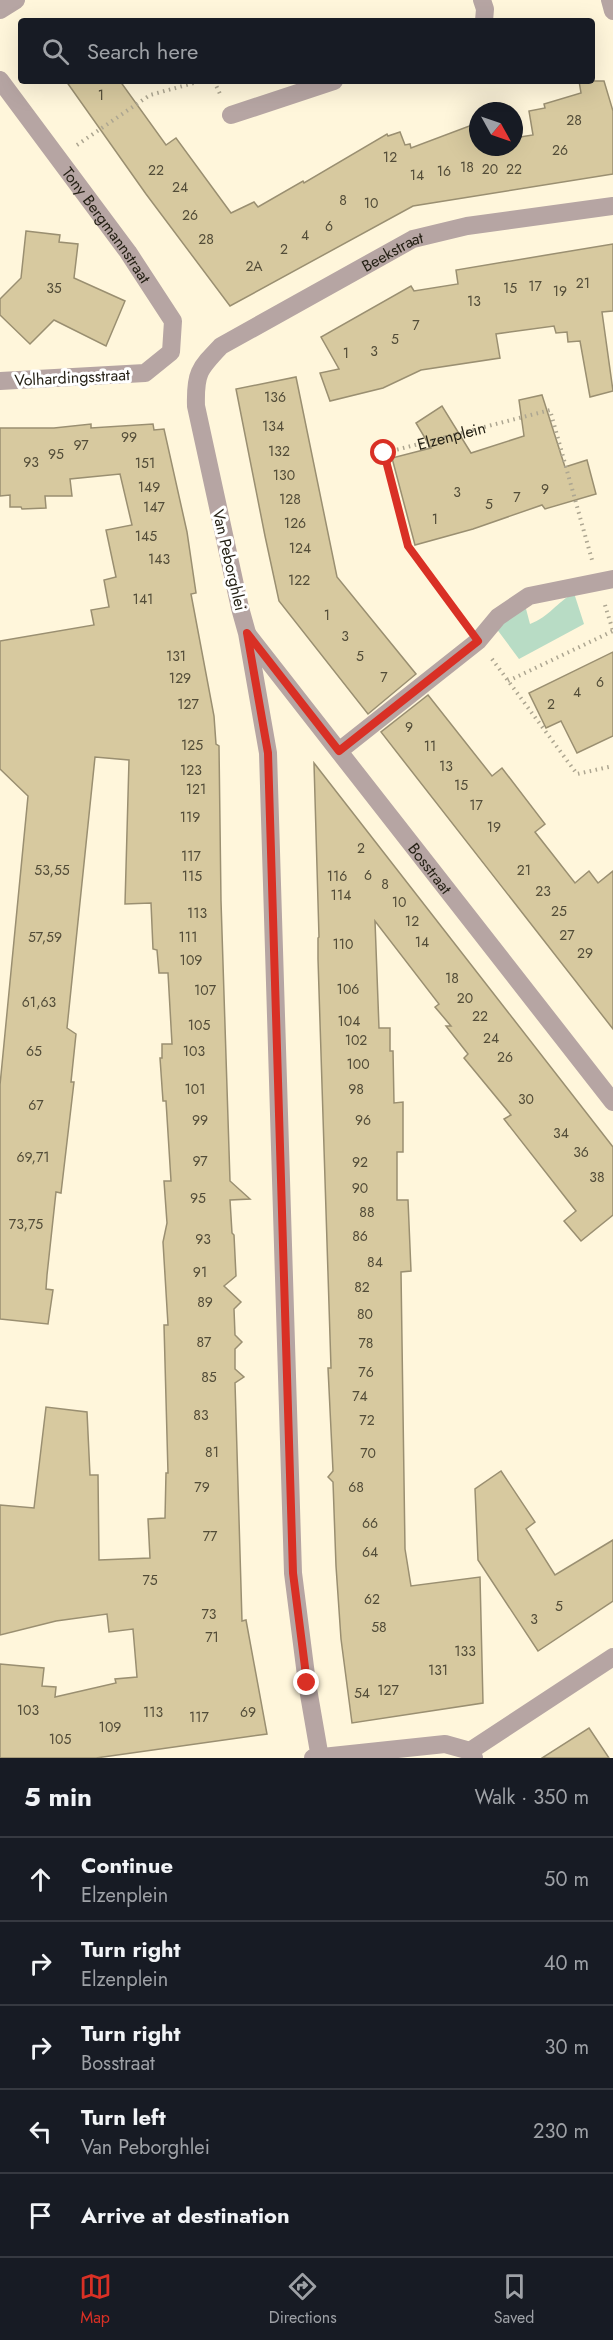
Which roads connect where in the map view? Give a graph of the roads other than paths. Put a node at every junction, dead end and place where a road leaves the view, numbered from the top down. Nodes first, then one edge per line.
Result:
1 (16, 0) edge
2 (482, 0) edge
3 (610, 0) edge
4 (0, 10) edge
5 (613, 11) edge
6 (484, 18) edge
7 (0, 80) edge
8 (325, 84) edge
9 (231, 115) dead end
10 (613, 206) edge
11 (201, 367) joint
12 (145, 373) joint
13 (0, 381) edge
14 (606, 581) edge
15 (247, 633) junction
16 (339, 751) junction
17 (613, 1102) edge
18 (613, 1657) edge
19 (472, 1754) edge
20 (318, 1758) edge

1 - 4 street
2 - 6 street
3 - 5 street
7 - 12 street, Tony Bergmannstraat
8 - 9 street
10 - 11 street, Beekstraat
11 - 15 street, Van Peborghlei
12 - 13 street, Volhardingsstraat
14 - 16 street
15 - 16 street, Bosstraat
15 - 20 street, Van Peborghlei
16 - 17 street, Bosstraat
18 - 19 street
19 - 20 street

